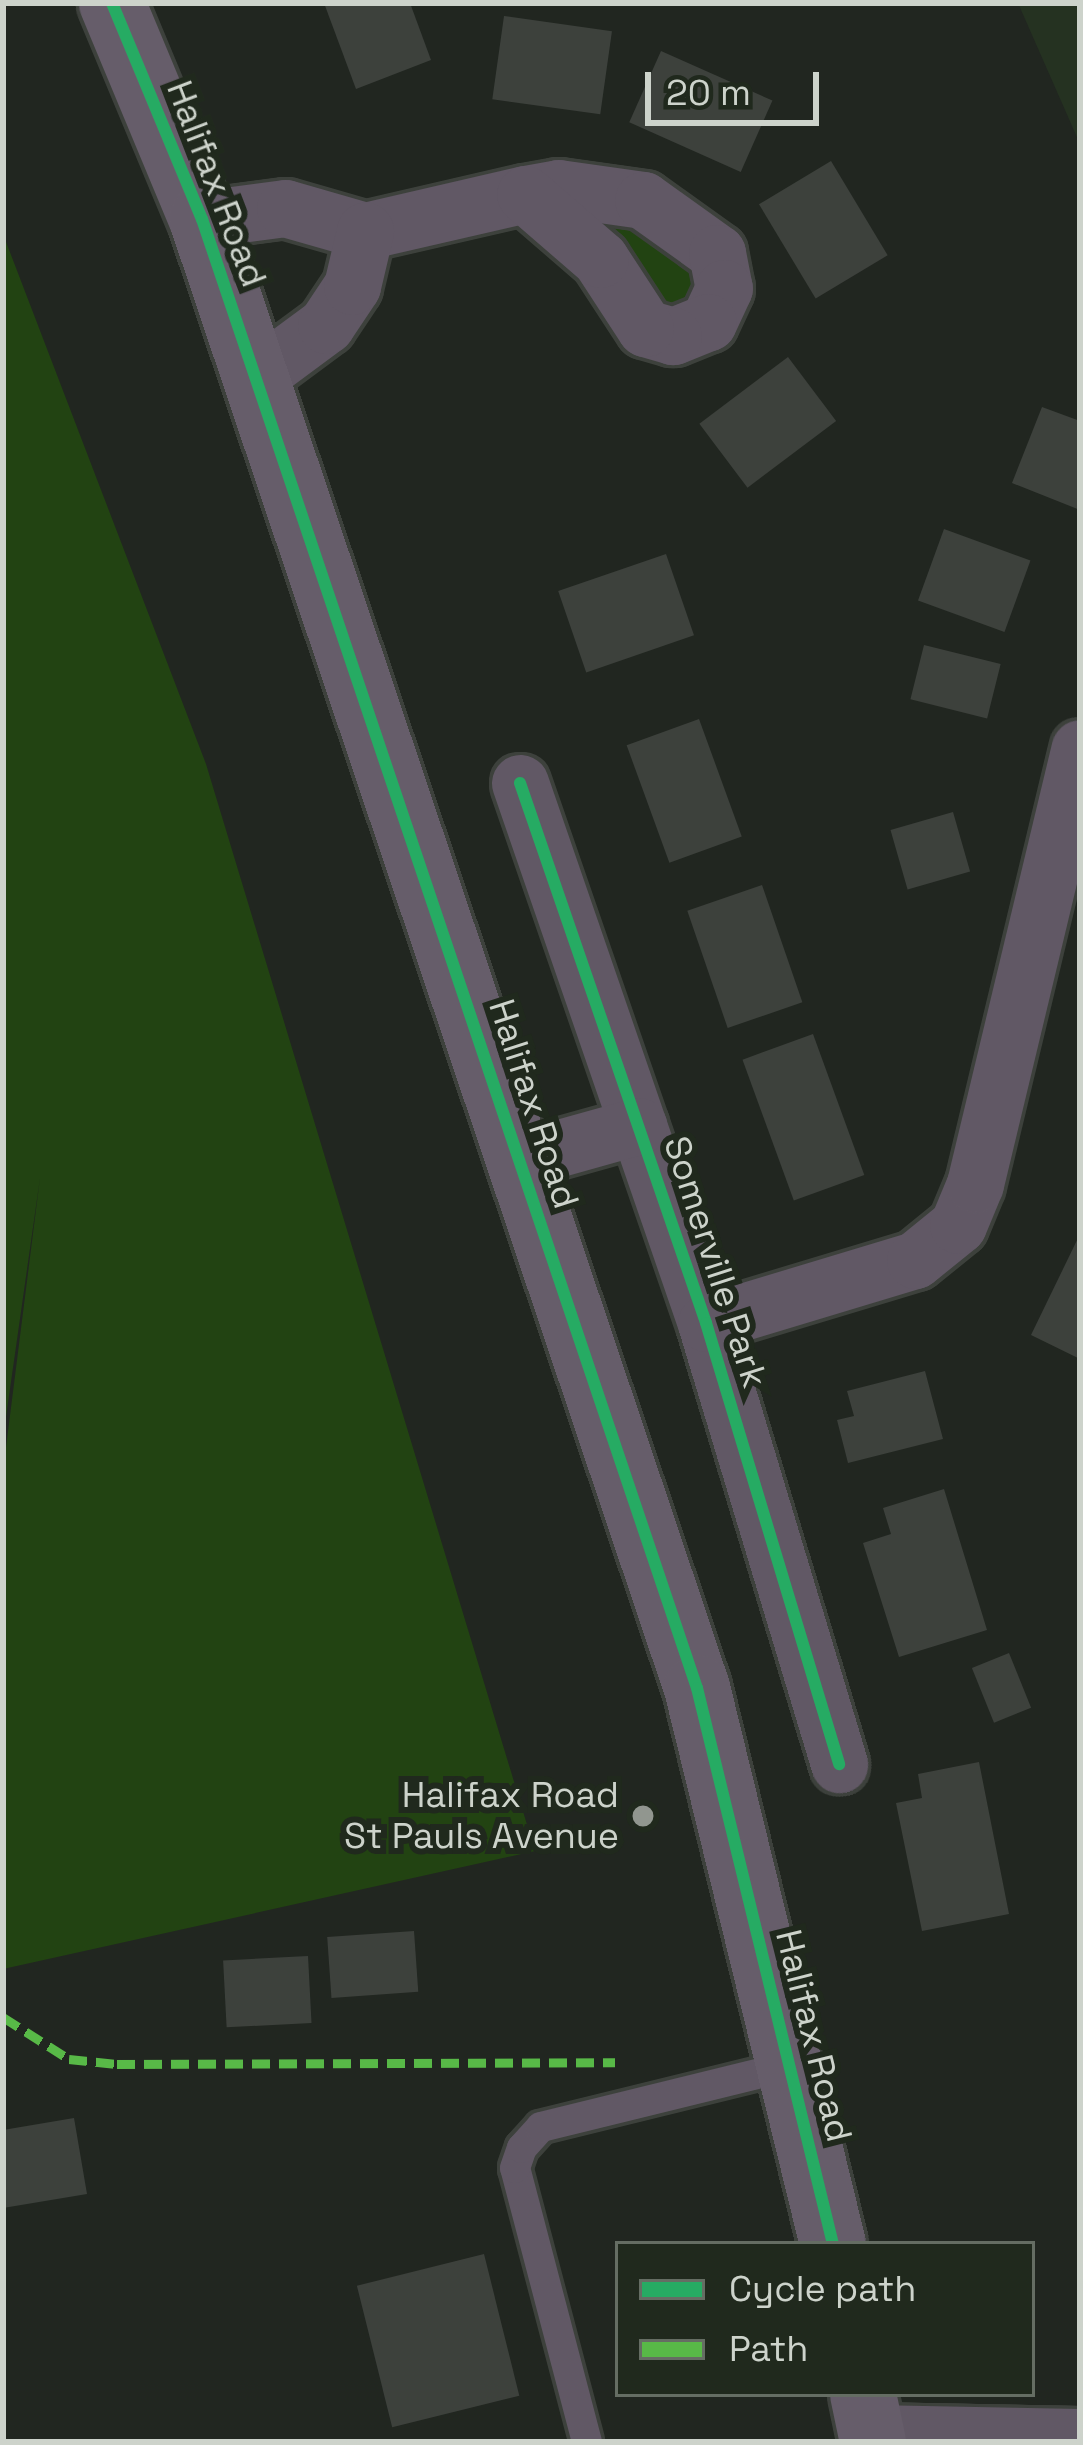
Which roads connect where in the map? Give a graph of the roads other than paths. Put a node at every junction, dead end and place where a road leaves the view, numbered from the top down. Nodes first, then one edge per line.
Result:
1 (112, 3) edge
2 (525, 194) dead end
3 (202, 219) junction
4 (365, 231) junction
5 (256, 376) junction
6 (1080, 748) edge
7 (520, 783) dead end
8 (638, 1126) junction
9 (520, 1160) junction
10 (706, 1323) junction
11 (839, 1764) dead end
12 (789, 2066) junction
13 (832, 2241) edge
14 (869, 2423) edge
15 (1080, 2437) edge
16 (586, 2442) edge

1 - 3 highway, Halifax Road
2 - 4 street
3 - 4 street
3 - 5 highway, Halifax Road
4 - 5 street
5 - 9 highway, Halifax Road
6 - 10 street, Somerville Park
7 - 8 street, Somerville Park
8 - 9 street, Somerville Park
8 - 10 street, Somerville Park
9 - 12 highway, Halifax Road
10 - 11 street, Somerville Park
12 - 13 highway, Halifax Road
12 - 16 lane
14 - 15 street

